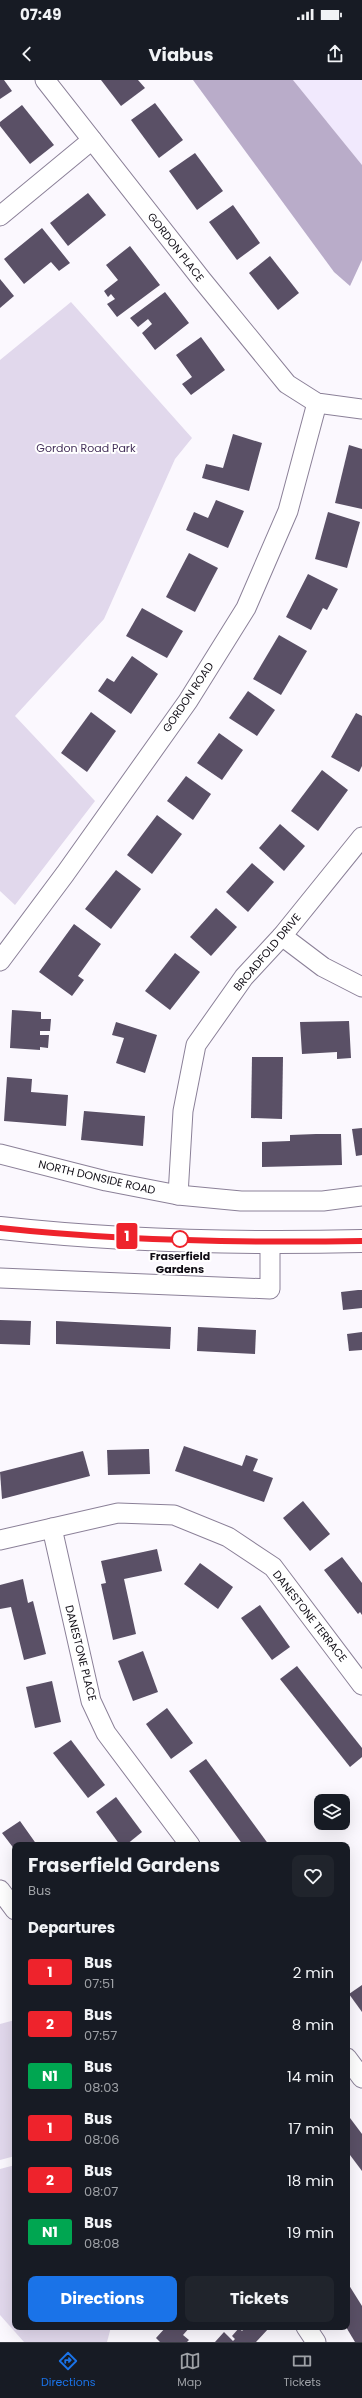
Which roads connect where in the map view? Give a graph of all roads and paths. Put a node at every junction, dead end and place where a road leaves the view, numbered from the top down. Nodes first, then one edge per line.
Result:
1 (45, 80) edge
2 (92, 140) junction
3 (0, 216) edge
4 (317, 403) junction
5 (362, 409) edge
6 (362, 837) edge
7 (282, 936) junction
8 (0, 961) edge
9 (362, 987) edge
10 (0, 1154) edge
11 (178, 1195) junction
12 (362, 1196) edge
13 (0, 1228) edge
14 (362, 1241) edge
15 (270, 1243) junction
16 (0, 1278) edge
17 (52, 1528) junction
18 (0, 1540) edge
19 (362, 1685) edge
20 (188, 1842) edge
21 (0, 1890) edge
22 (12, 1906) edge
23 (350, 2062) edge
24 (362, 2078) edge
25 (308, 2330) edge
26 (316, 2342) edge

1 - 2 street, GORDON PLACE
2 - 3 street
2 - 4 street, GORDON PLACE
4 - 5 street
4 - 8 street, GORDON ROAD
6 - 7 street, BROADFOLD DRIVE
7 - 9 street
7 - 11 street, BROADFOLD DRIVE
10 - 11 street, NORTH DONSIDE ROAD
11 - 12 street, NORTH DONSIDE ROAD
13 - 15 main road
14 - 15 main road
15 - 16 street
17 - 18 street, DANESTONE TERRACE
17 - 19 street, DANESTONE TERRACE
17 - 20 street, DANESTONE PLACE
21 - 22 street
23 - 24 street
25 - 26 street

